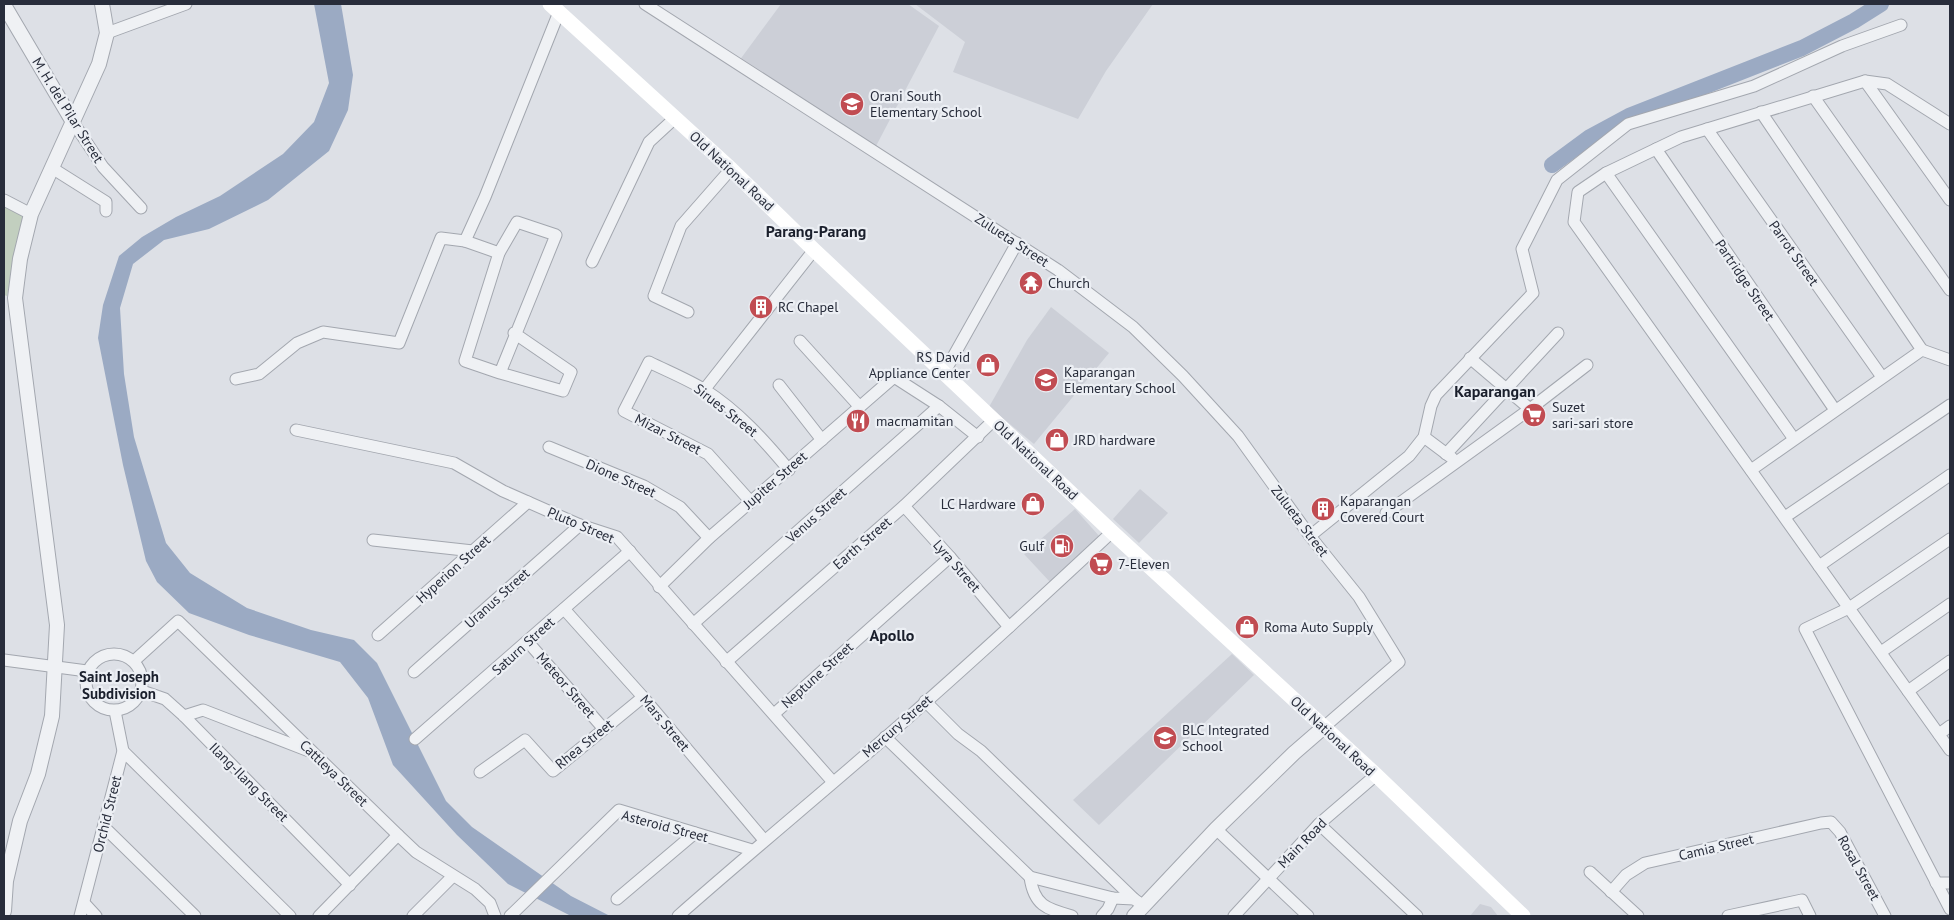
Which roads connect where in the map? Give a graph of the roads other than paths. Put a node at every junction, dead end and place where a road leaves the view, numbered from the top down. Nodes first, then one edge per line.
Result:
1 (102, 4) edge
2 (186, 4) edge
3 (645, 4) edge
4 (4, 5) edge
5 (555, 8) edge
6 (1901, 25) dead end
7 (107, 33) junction
8 (1865, 81) junction
9 (1814, 96) junction
10 (1761, 112) junction
11 (675, 118) junction
12 (73, 122) junction
13 (1950, 124) edge
14 (1707, 129) junction
15 (1656, 149) junction
16 (52, 168) junction
17 (731, 169) junction
18 (1606, 173) junction
19 (4, 200) edge
20 (1950, 200) edge
21 (141, 208) dead end
22 (106, 211) dead end
23 (31, 214) junction
24 (465, 241) junction
25 (1017, 243) junction
26 (814, 250) junction
27 (499, 253) junction
28 (592, 262) dead end
29 (1950, 290) edge
30 (688, 312) dead end
31 (514, 333) junction
32 (1558, 333) dead end
33 (800, 341) dead end
34 (1922, 350) junction
35 (1470, 358) junction
36 (1950, 360) edge
37 (1587, 364) dead end
38 (500, 373) junction
39 (944, 373) junction
40 (1882, 378) junction
41 (236, 379) dead end
42 (779, 385) dead end
43 (1507, 389) junction
44 (704, 390) junction
45 (1950, 405) edge
46 (859, 406) junction
47 (939, 406) junction
48 (1530, 409) junction
49 (1835, 410) junction
50 (624, 411) joint
51 (994, 420) junction
52 (296, 430) dead end
53 (978, 437) junction
54 (1424, 437) junction
55 (1794, 439) junction
56 (822, 440) junction
57 (549, 447) dead end
58 (1446, 454) junction
59 (1457, 462) junction
60 (789, 470) junction
61 (1751, 470) junction
62 (1950, 475) edge
63 (528, 502) junction
64 (751, 502) junction
65 (904, 506) junction
66 (1386, 513) dead end
67 (1785, 517) junction
68 (580, 524) junction
69 (1112, 532) junction
70 (1310, 536) junction
71 (709, 538) junction
72 (1950, 539) edge
73 (373, 540) dead end
74 (473, 551) junction
75 (630, 551) junction
76 (950, 557) junction
77 (1819, 566) junction
78 (660, 586) junction
79 (1950, 604) edge
80 (1849, 608) junction
81 (564, 609) junction
82 (693, 624) junction
83 (1009, 627) junction
84 (378, 635) dead end
85 (528, 642) junction
86 (1881, 652) junction
87 (4, 660) edge
88 (134, 660) junction
89 (1950, 661) edge
90 (726, 662) junction
91 (54, 668) junction
92 (88, 671) junction
93 (414, 672) dead end
94 (142, 691) junction
95 (1908, 691) junction
96 (643, 697) junction
97 (925, 701) junction
98 (115, 711) junction
99 (774, 714) junction
100 (184, 716) junction
101 (1950, 726) edge
102 (1324, 727) junction
103 (603, 728) junction
104 (1939, 734) junction
105 (885, 738) junction
106 (415, 739) dead end
107 (1950, 750) edge
108 (122, 751) junction
109 (313, 752) junction
110 (480, 772) dead end
111 (1376, 775) junction
112 (833, 782) junction
113 (1831, 822) joint
114 (1319, 824) junction
115 (104, 827) junction
116 (1216, 830) junction
117 (695, 833) junction
118 (398, 835) junction
119 (764, 840) junction
120 (752, 850) junction
121 (1590, 872) dead end
122 (453, 876) junction
123 (1030, 877) junction
124 (1268, 878) junction
125 (5, 880) edge
126 (1936, 883) junction
127 (1950, 883) edge
128 (350, 885) junction
129 (1611, 892) junction
130 (1114, 898) junction
131 (618, 899) dead end
132 (84, 904) junction
133 (1137, 907) edge
134 (1950, 909) edge
135 (4, 911) edge
136 (80, 916) edge
137 (96, 916) edge
138 (195, 916) edge
139 (290, 916) edge
140 (319, 916) edge
141 (413, 916) edge
142 (495, 916) edge
143 (510, 916) edge
144 (678, 916) edge
145 (1072, 916) edge
146 (1102, 916) edge
147 (1234, 916) edge
148 (1308, 916) edge
149 (1417, 916) edge
150 (1522, 916) edge
151 (1638, 916) edge
152 (1728, 916) edge
153 (1810, 916) edge
154 (1885, 916) edge

1 - 7 street
2 - 7 street
3 - 25 street, Zulueta Street
4 - 12 street, M. H. del Pilar Street
5 - 11 main road, Old National Road
5 - 24 street
6 - 35 street
7 - 12 street
8 - 9 street
8 - 13 street
8 - 20 street
9 - 10 street
9 - 29 street
10 - 14 street
10 - 34 street
11 - 17 main road, Old National Road
11 - 28 street
12 - 16 street
12 - 21 street, M. H. del Pilar Street
14 - 15 street
14 - 40 street, Parrot Street
15 - 18 street
15 - 49 street, Partridge Street
16 - 22 street
16 - 23 street
17 - 26 main road, Old National Road
17 - 30 street
18 - 55 street
18 - 61 street
19 - 23 street
23 - 91 street
24 - 27 street
24 - 41 street
25 - 39 street
25 - 70 street, Zulueta Street
26 - 39 main road, Old National Road
26 - 44 street
27 - 31 street
27 - 38 street
31 - 38 street
31 - 38 street
32 - 43 street
33 - 46 street
34 - 36 street
34 - 40 street
35 - 43 street
35 - 54 street
37 - 48 street
39 - 51 main road, Old National Road
40 - 49 street
42 - 56 street
43 - 48 street
43 - 58 street
44 - 50 street, Sirues Street
44 - 60 street, Sirues Street
45 - 67 street
46 - 47 street, Jupiter Street
46 - 56 street, Jupiter Street
47 - 53 street
47 - 82 street, Venus Street
48 - 59 street
49 - 55 street
50 - 64 street, Mizar Street
51 - 53 street, Earth Street
51 - 69 main road, Old National Road
52 - 63 street, Pluto Street
53 - 65 street, Earth Street
54 - 58 street
54 - 70 street
55 - 61 street
56 - 60 street, Jupiter Street
57 - 71 street, Dione Street
58 - 59 street
59 - 66 street
60 - 64 street, Jupiter Street
61 - 67 street
62 - 77 street
63 - 68 street, Pluto Street
63 - 74 street, Hyperion Street
64 - 71 street, Jupiter Street
65 - 76 street, Lyra Street
65 - 90 street, Earth Street
67 - 77 street
68 - 75 street, Pluto Street
68 - 93 street, Uranus Street
69 - 83 street, Mercury Street
69 - 102 main road, Old National Road
70 - 102 street, Zulueta Street
71 - 78 street, Jupiter Street
72 - 80 street
73 - 74 street
74 - 84 street, Hyperion Street
75 - 78 street, Pluto Street
75 - 81 street, Saturn Street
76 - 83 street, Lyra Street
76 - 99 street, Neptune Street
77 - 80 street
78 - 82 street, Pluto Street
79 - 86 street
80 - 86 street
80 - 126 street
81 - 85 street, Saturn Street
81 - 96 street, Mars Street
82 - 90 street, Pluto Street
83 - 97 street, Mercury Street
85 - 103 street, Meteor Street
85 - 106 street, Saturn Street
86 - 95 street
87 - 91 street
88 - 92 street
88 - 94 street
88 - 109 street, Cattleya Street
89 - 95 street
90 - 99 street, Pluto Street
91 - 92 street
91 - 125 street
92 - 98 street
94 - 98 street
94 - 100 street, Ilang-Ilang Street
95 - 104 street
96 - 103 street, Rhea Street
96 - 119 street, Mars Street
97 - 105 street, Mercury Street
97 - 133 street
98 - 108 street, Orchid Street
99 - 112 street, Pluto Street
100 - 109 street
100 - 128 street, Ilang-Ilang Street
101 - 104 street
102 - 111 main road, Old National Road
102 - 116 street
103 - 110 street, Rhea Street
104 - 107 street
105 - 112 street, Mercury Street
105 - 123 street
108 - 115 street, Orchid Street
108 - 139 street
109 - 118 street, Cattleya Street
111 - 114 street, Main Road
111 - 150 main road, Old National Road
112 - 119 street, Mercury Street
113 - 129 street, Camia Street
113 - 154 street, Rosal Street
114 - 124 street, Main Road
114 - 149 street
115 - 132 street, Orchid Street
115 - 138 street
116 - 124 street
116 - 133 street
117 - 120 street, Asteroid Street
117 - 131 street
117 - 143 street, Asteroid Street
118 - 122 street, Cattleya Street
118 - 128 street
119 - 120 street, Mercury Street
120 - 144 street, Mercury Street
121 - 129 street
122 - 141 street
122 - 142 street, Cattleya Street
123 - 130 street
123 - 145 street
124 - 147 street, Main Road
124 - 148 street
125 - 135 street
126 - 127 street
126 - 134 street
128 - 140 street
129 - 151 street
130 - 133 street
130 - 146 street
132 - 136 street, Orchid Street
132 - 137 street
152 - 153 street

